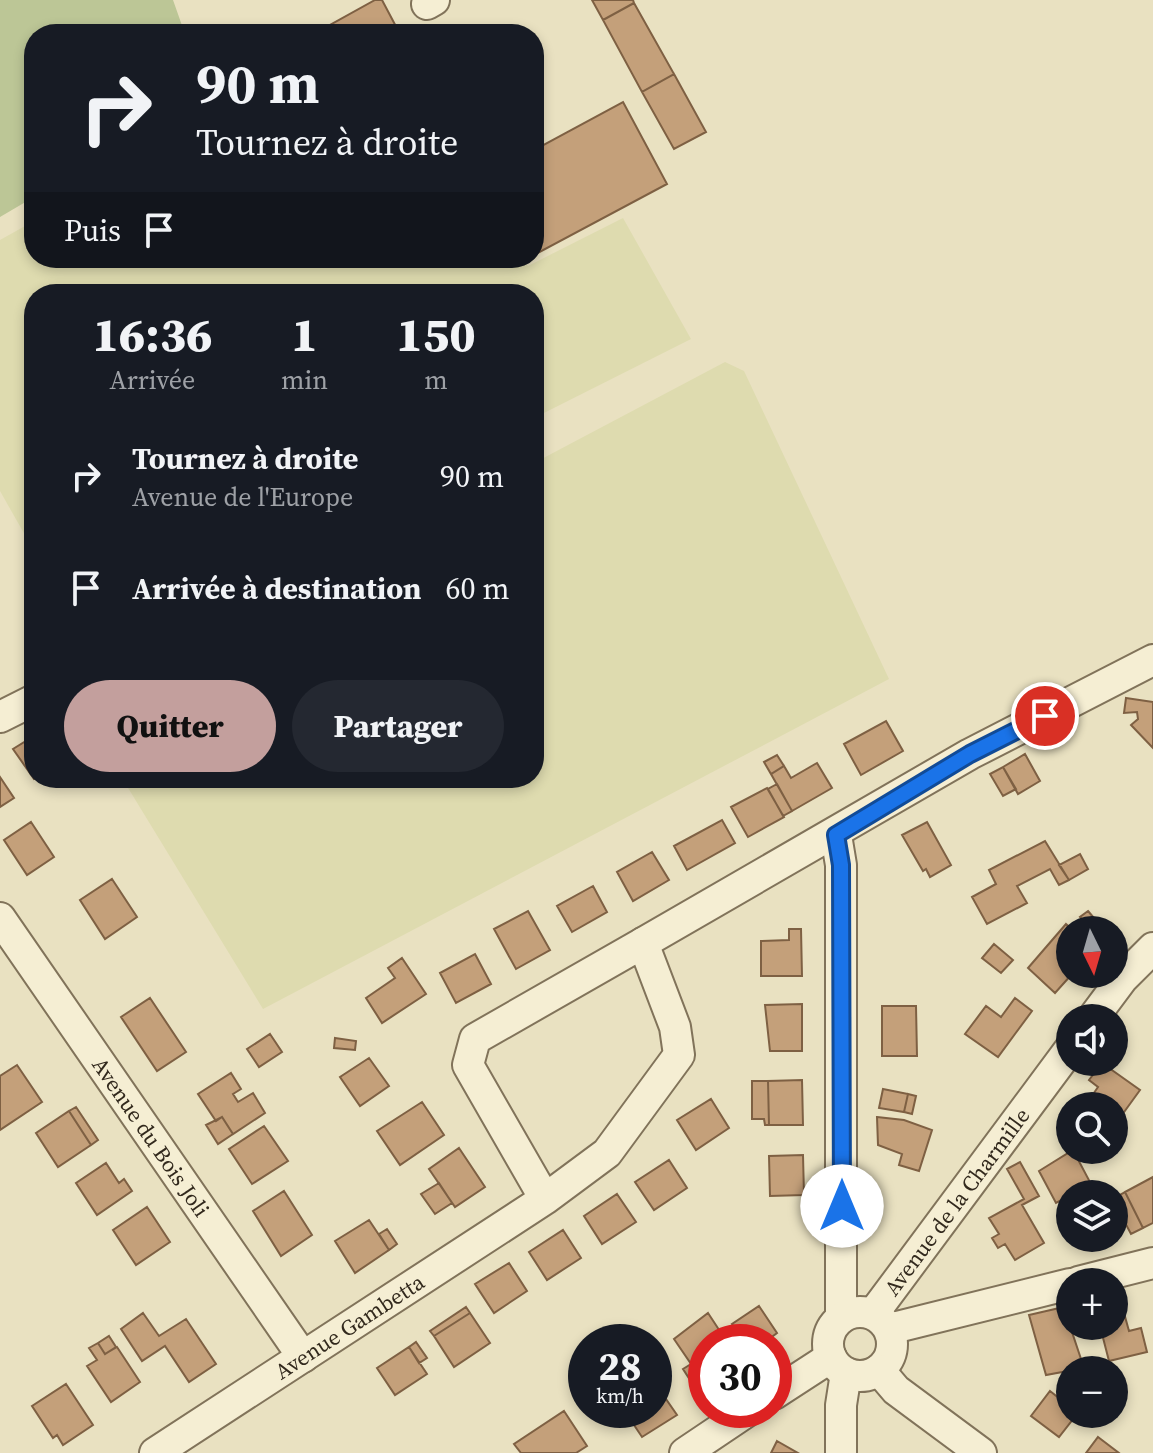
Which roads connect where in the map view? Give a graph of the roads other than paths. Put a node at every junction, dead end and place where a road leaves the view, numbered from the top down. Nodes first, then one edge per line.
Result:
1 (1153, 660) edge
2 (24, 705) edge
3 (0, 717) edge
4 (836, 835) junction
5 (0, 918) edge
6 (643, 943) junction
7 (1153, 948) edge
8 (1103, 1004) edge
9 (1056, 1069) edge
10 (545, 1199) junction
11 (1153, 1263) edge
12 (1128, 1269) edge
13 (1056, 1287) edge
14 (841, 1318) junction
15 (881, 1322) junction
16 (303, 1357) junction
17 (838, 1365) junction
18 (879, 1370) junction
19 (792, 1386) edge
20 (722, 1428) edge
21 (155, 1453) edge
22 (685, 1453) edge
23 (841, 1453) edge
24 (981, 1453) edge

1 - 4 street
2 - 3 street
4 - 6 street
4 - 14 street
5 - 16 street, Avenue du Bois Joli
6 - 10 street, Avenue Gambetta
6 - 10 street
7 - 8 street
9 - 15 street, Avenue de la Charmille
10 - 16 street, Avenue Gambetta
11 - 12 street
13 - 15 street
14 - 15 street
14 - 17 street
15 - 18 street
16 - 21 street, Avenue Gambetta
17 - 18 street
17 - 19 street
17 - 23 street
18 - 24 street
20 - 22 street

